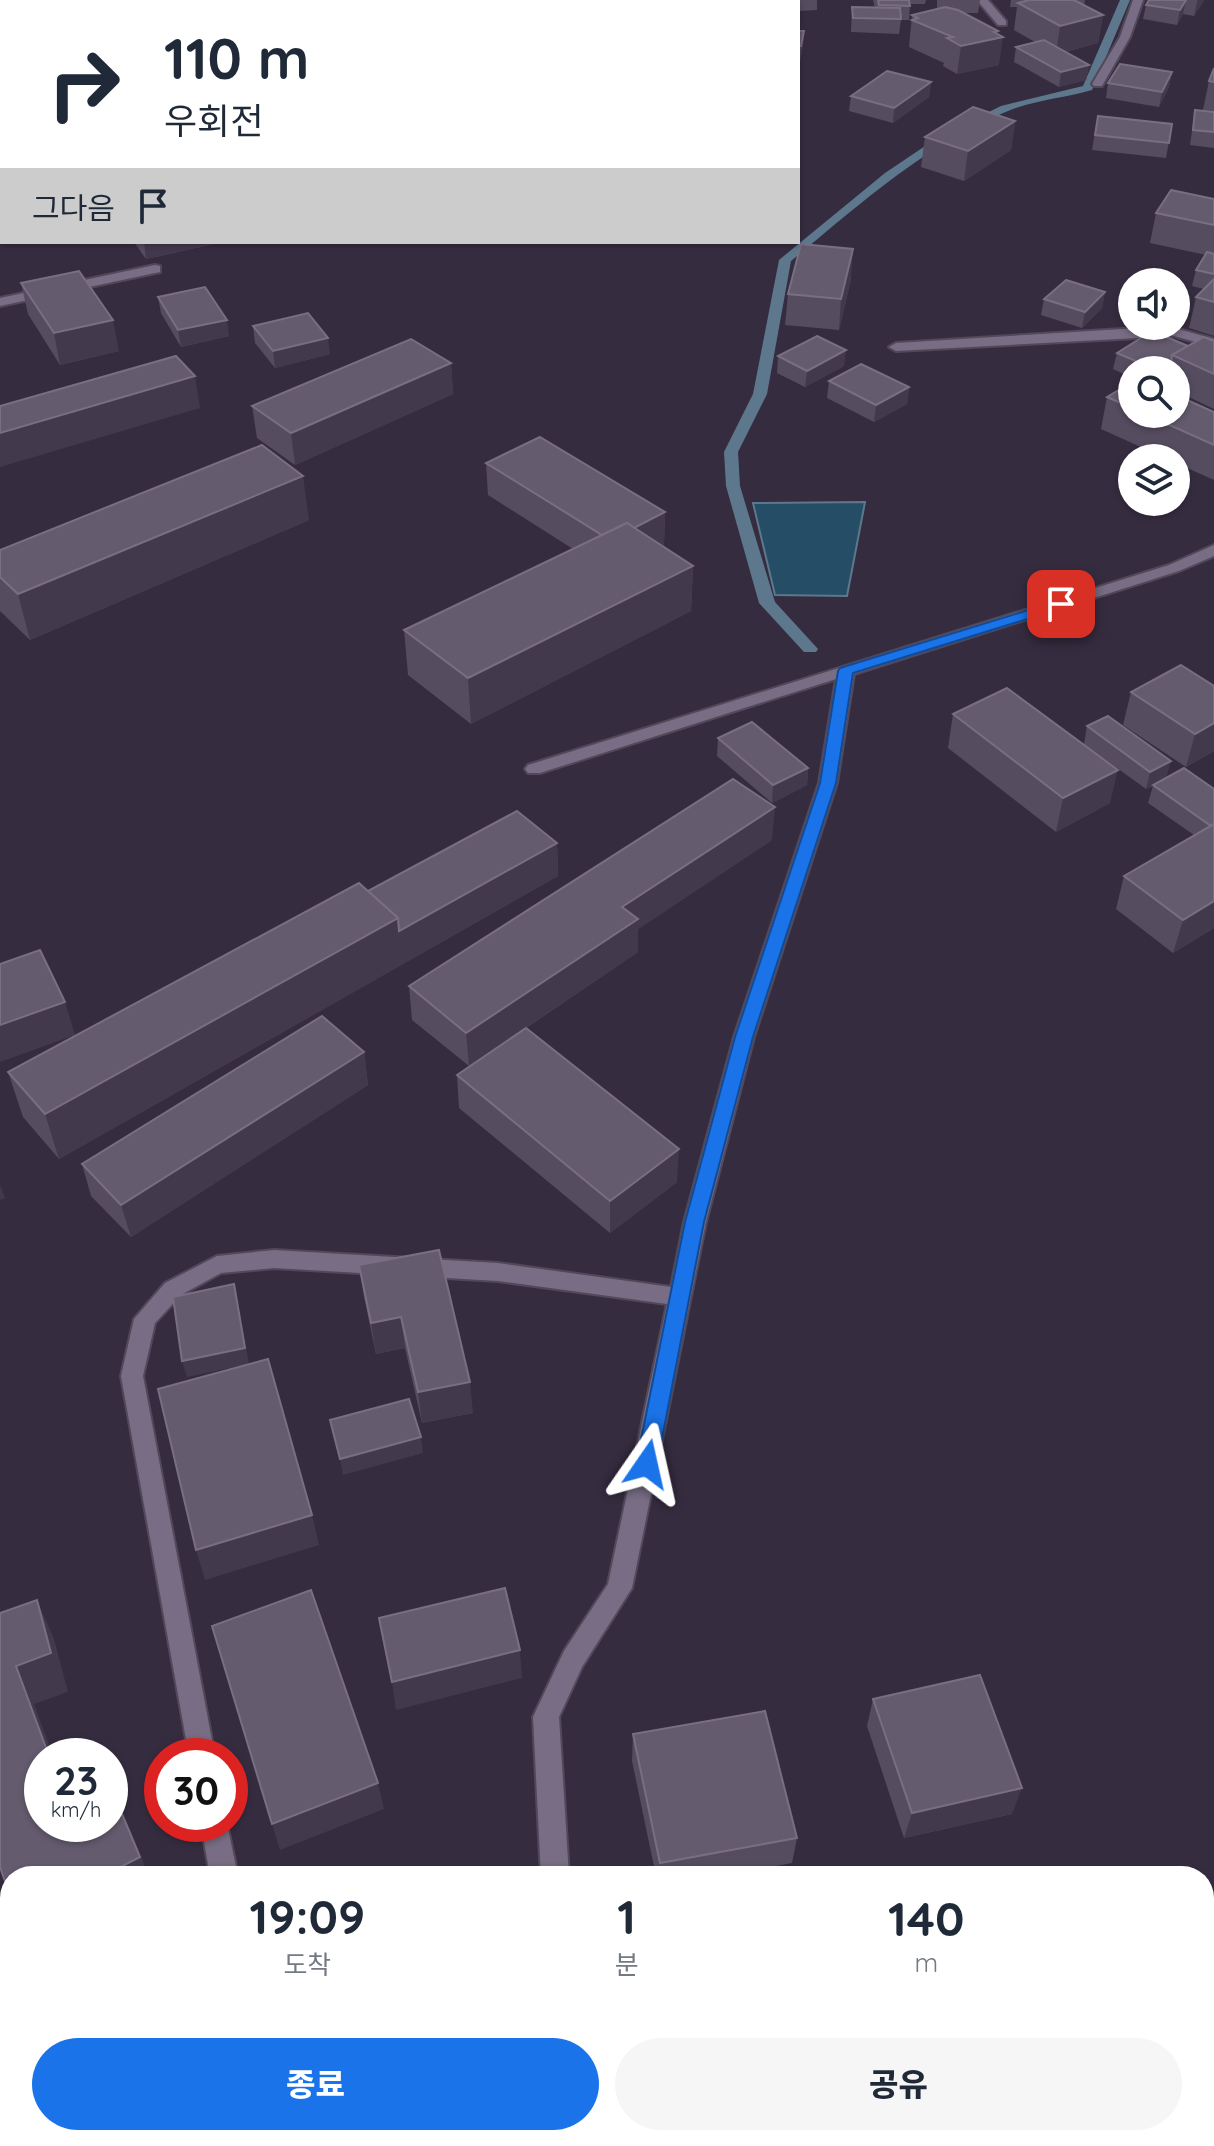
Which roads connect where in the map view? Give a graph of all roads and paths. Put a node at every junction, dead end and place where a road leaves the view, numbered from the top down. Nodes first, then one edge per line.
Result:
1 (982, 0) edge
2 (1138, 0) edge
3 (1002, 23) dead end
4 (1098, 84) dead end
5 (155, 269) dead end
6 (0, 302) edge
7 (1214, 343) edge
8 (896, 347) dead end
9 (1214, 550) edge
10 (846, 671) junction
11 (534, 769) dead end
12 (679, 1297) junction
13 (199, 1738) edge
14 (217, 1842) edge
15 (222, 1866) edge
16 (554, 1866) edge

1 - 3 street
2 - 4 street
5 - 6 street
7 - 8 street
9 - 10 street
10 - 11 street
10 - 12 street
12 - 13 street
12 - 16 street
14 - 15 street

